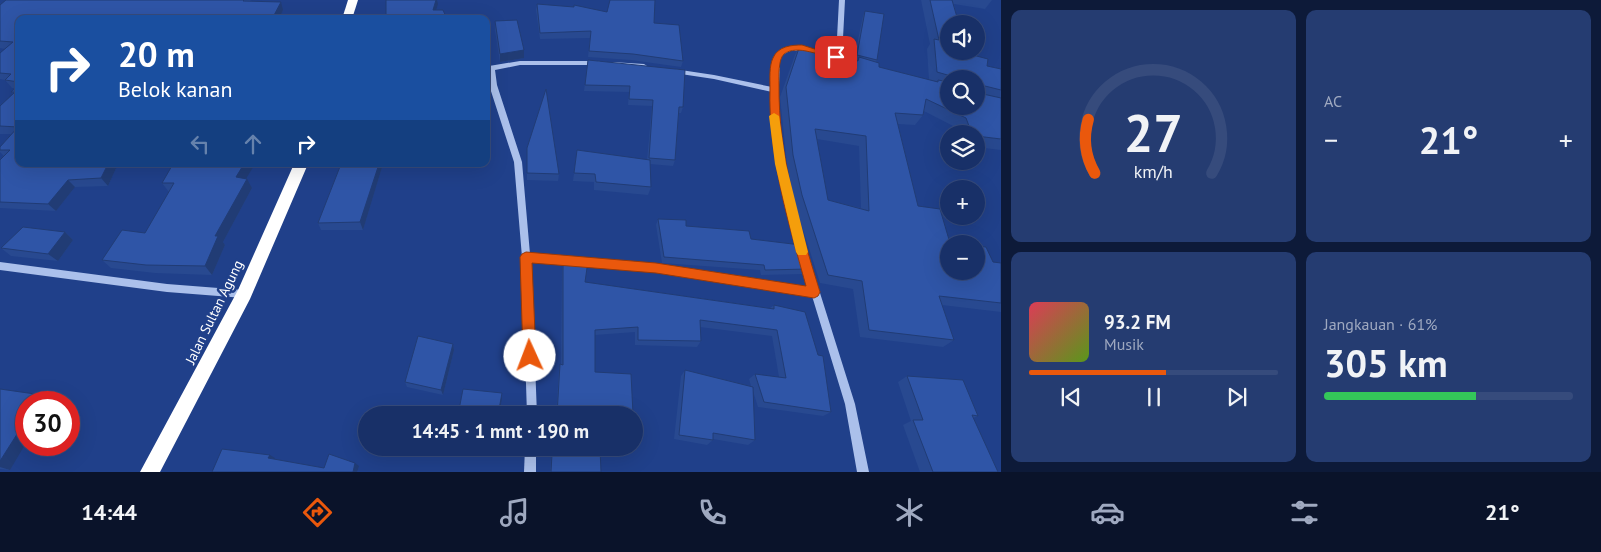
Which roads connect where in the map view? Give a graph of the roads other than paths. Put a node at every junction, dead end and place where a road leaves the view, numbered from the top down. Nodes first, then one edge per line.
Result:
1 (353, 0) edge
2 (842, 0) edge
3 (348, 15) edge
4 (490, 68) edge
5 (657, 68) edge
6 (666, 70) edge
7 (490, 75) edge
8 (774, 90) junction
9 (300, 167) edge
10 (526, 257) junction
11 (0, 266) edge
12 (814, 292) junction
13 (244, 294) junction
14 (532, 406) edge
15 (531, 456) edge
16 (150, 472) edge
17 (530, 472) edge
18 (863, 472) edge

1 - 3 highway
2 - 8 street
4 - 5 street
6 - 8 street
7 - 10 street
8 - 12 street
9 - 13 highway, Jalan Sultan Agung
10 - 12 street
10 - 14 street
11 - 13 street
12 - 18 street
13 - 16 highway, Jalan Sultan Agung
15 - 17 street

